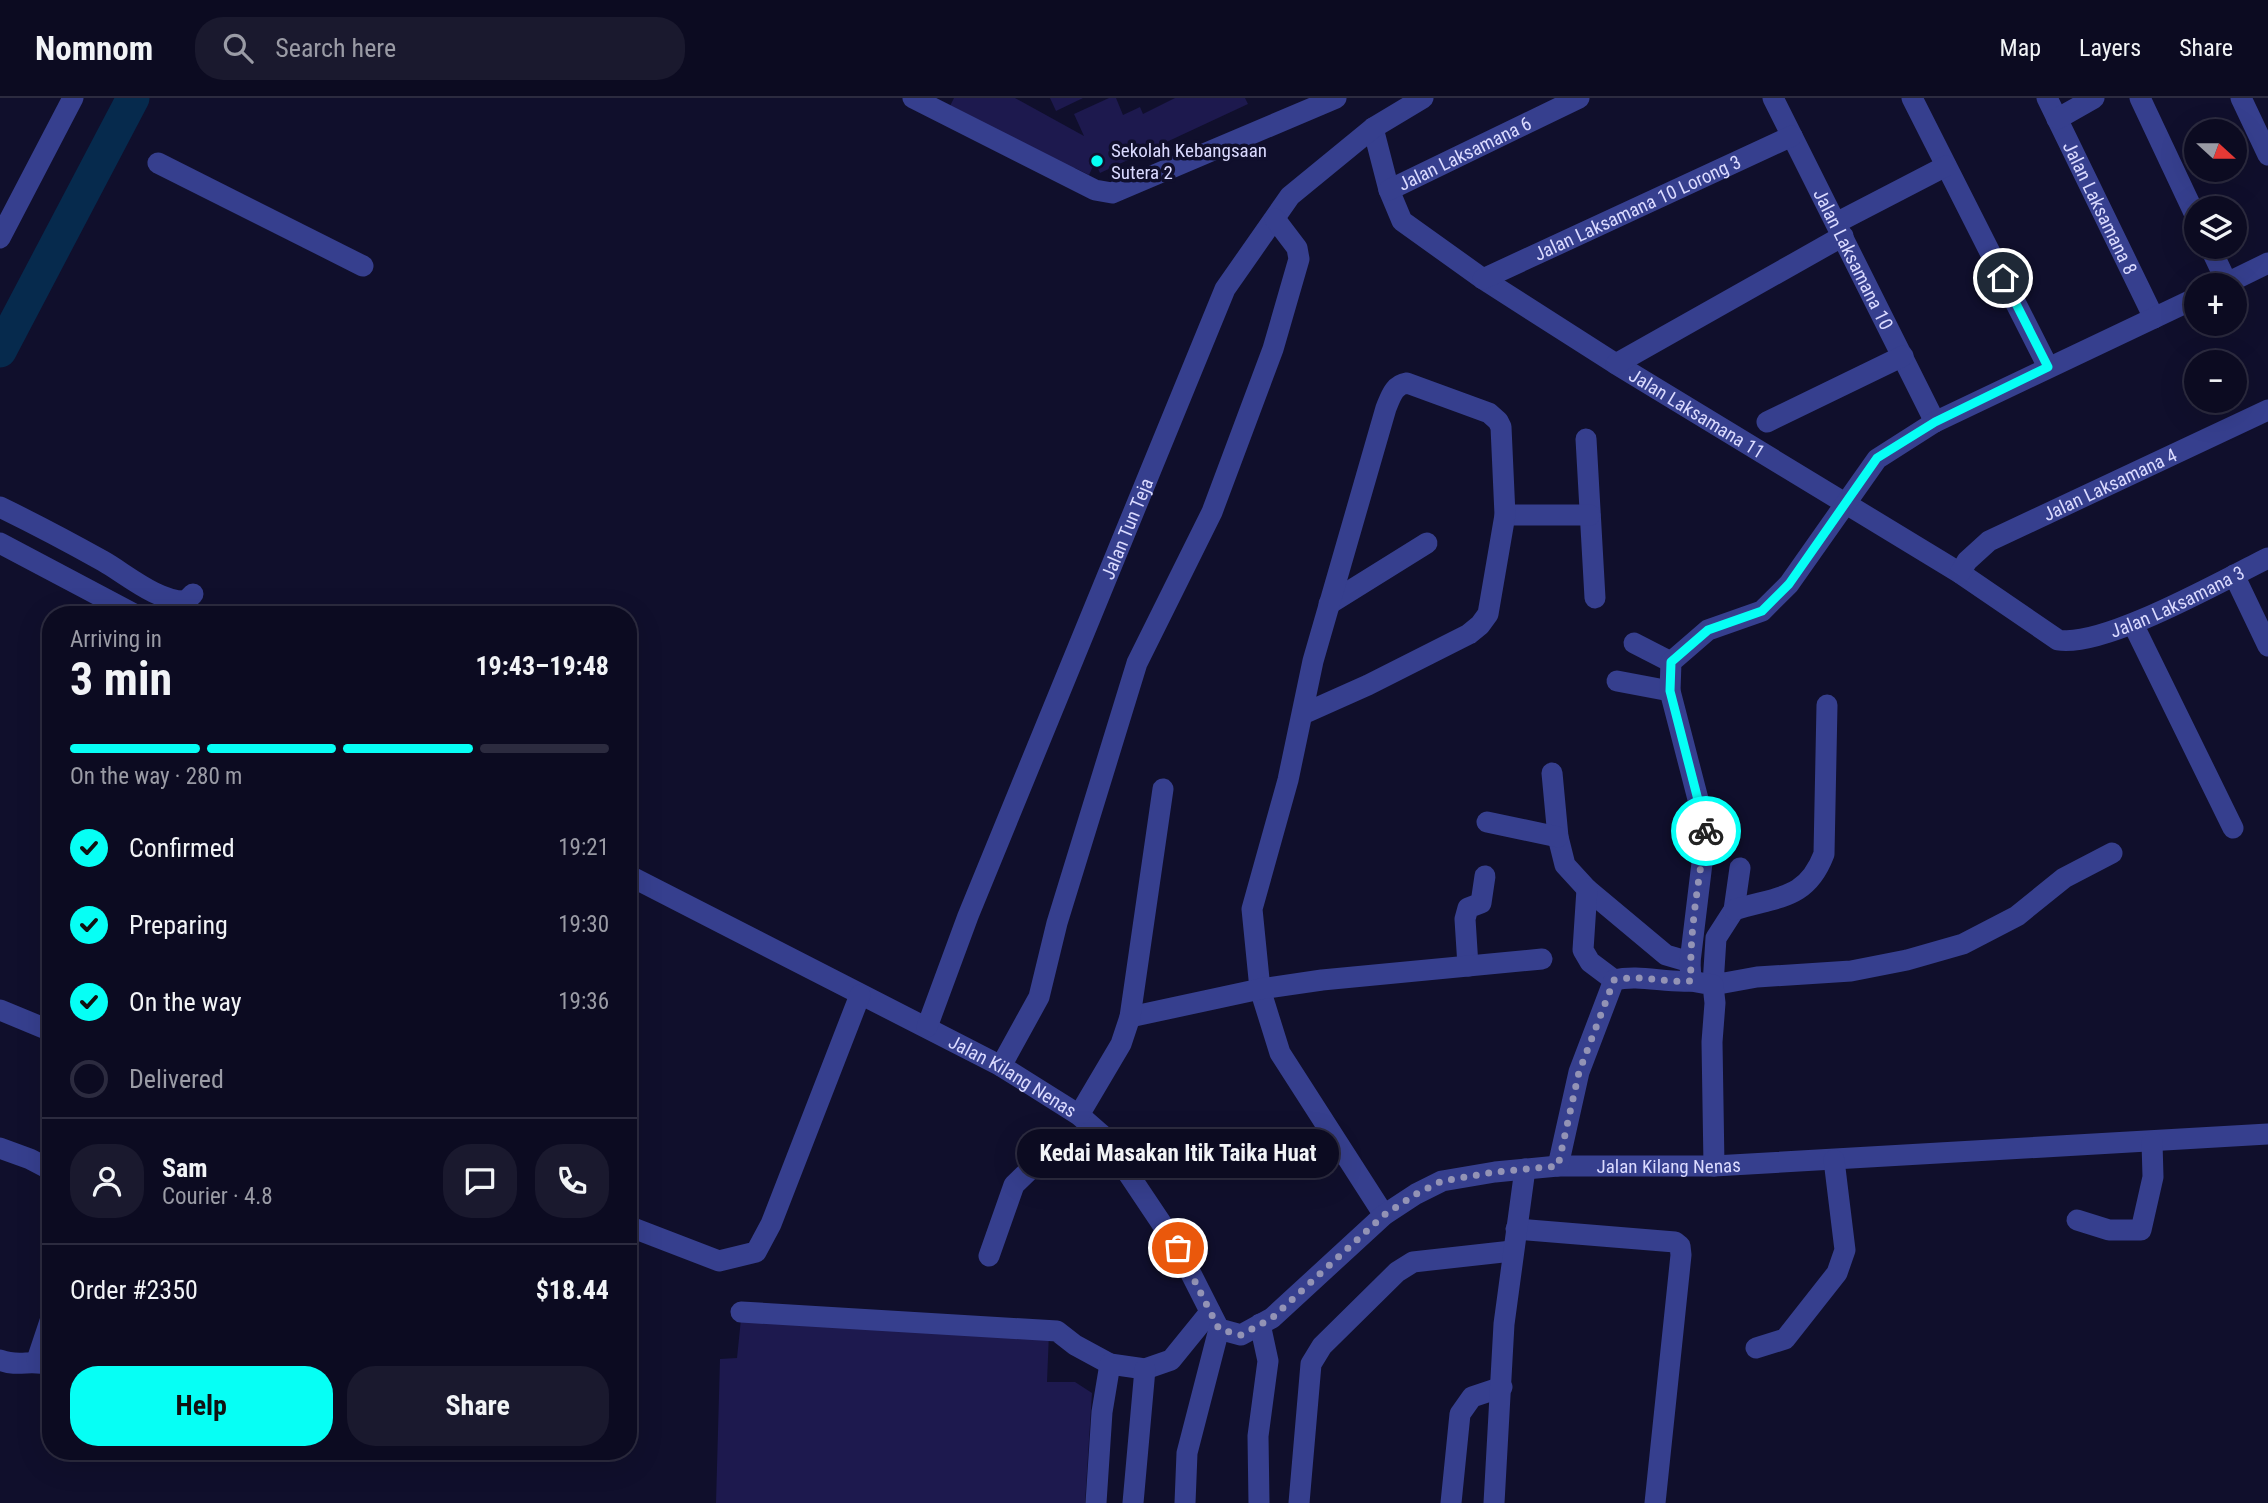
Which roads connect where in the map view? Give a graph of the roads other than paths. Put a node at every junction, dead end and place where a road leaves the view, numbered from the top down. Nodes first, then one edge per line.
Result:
1 (72, 98) edge
2 (1336, 98) edge
3 (1579, 98) edge
4 (1773, 98) edge
5 (1912, 98) edge
6 (2047, 98) edge
7 (2094, 98) edge
8 (2140, 98) edge
9 (2241, 98) edge
10 (1420, 99) edge
11 (924, 100) edge
12 (2057, 119) junction
13 (1373, 128) junction
14 (1792, 136) junction
15 (2268, 155) edge
16 (158, 163) dead end
17 (1946, 166) junction
18 (1389, 190) junction
19 (2186, 196) edge
20 (1275, 219) junction
21 (1839, 230) junction
22 (0, 238) edge
23 (2268, 262) edge
24 (363, 266) dead end
25 (2246, 273) edge
26 (1483, 279) junction
27 (2184, 304) edge
28 (2154, 318) junction
29 (1903, 356) junction
30 (1616, 364) junction
31 (2048, 367) junction
32 (2268, 410) edge
33 (1767, 422) dead end
34 (1935, 422) junction
35 (1586, 439) dead end
36 (1845, 503) junction
37 (0, 507) edge
38 (1505, 515) junction
39 (1590, 515) junction
40 (55, 536) junction
41 (1427, 543) dead end
42 (3, 551) edge
43 (2268, 558) edge
44 (42, 564) junction
45 (1960, 573) junction
46 (2234, 575) junction
47 (193, 594) dead end
48 (1595, 598) dead end
49 (1329, 604) junction
50 (119, 606) edge
51 (2133, 624) junction
52 (2082, 639) joint
53 (1634, 643) dead end
54 (2268, 646) edge
55 (1671, 662) junction
56 (1617, 681) dead end
57 (1670, 691) junction
58 (1827, 705) dead end
59 (1303, 714) junction
60 (1552, 773) dead end
61 (1163, 789) dead end
62 (1487, 822) dead end
63 (2233, 828) dead end
64 (1558, 837) junction
65 (2112, 853) dead end
66 (1740, 868) dead end
67 (1485, 876) dead end
68 (637, 880) edge
69 (1587, 889) junction
70 (1734, 910) junction
71 (1542, 959) dead end
72 (1468, 966) junction
73 (1691, 972) junction
74 (1614, 980) junction
75 (1713, 985) junction
76 (1260, 989) junction
77 (860, 995) junction
78 (0, 1010) edge
79 (1130, 1017) junction
80 (42, 1027) edge
81 (926, 1027) junction
82 (1001, 1066) junction
83 (1079, 1115) junction
84 (2268, 1135) edge
85 (1103, 1136) junction
86 (2152, 1142) junction
87 (0, 1148) edge
88 (1834, 1160) junction
89 (42, 1165) edge
90 (1558, 1166) junction
91 (1714, 1166) junction
92 (1525, 1169) junction
93 (1384, 1215) junction
94 (2077, 1220) dead end
95 (637, 1229) edge
96 (1516, 1229) junction
97 (1512, 1251) junction
98 (989, 1256) dead end
99 (741, 1312) dead end
100 (1215, 1320) junction
101 (1260, 1324) junction
102 (1756, 1348) dead end
103 (0, 1360) edge
104 (42, 1363) edge
105 (1110, 1364) junction
106 (1145, 1369) junction
107 (1502, 1387) junction
108 (1096, 1503) edge
109 (1133, 1503) edge
110 (1185, 1503) edge
111 (1259, 1503) edge
112 (1299, 1503) edge
113 (1451, 1503) edge
114 (1494, 1503) edge
115 (1655, 1503) edge

1 - 22 street
2 - 11 street
3 - 18 street, Jalan Laksamana 6
4 - 14 street, Jalan Laksamana 10
5 - 17 street
6 - 12 street, Jalan Laksamana 8
7 - 12 street
8 - 19 street
9 - 15 street
10 - 13 street, Jalan Tun Teja
12 - 28 street, Jalan Laksamana 8
13 - 18 street, Jalan Laksamana 11
13 - 20 street, Jalan Tun Teja
14 - 21 street, Jalan Laksamana 10
14 - 26 street, Jalan Laksamana 10 Lorong 3
16 - 24 street
17 - 21 street
17 - 31 street
18 - 26 street, Jalan Laksamana 11
20 - 81 street, Jalan Tun Teja
20 - 82 street
21 - 29 street, Jalan Laksamana 10
21 - 30 street
23 - 25 street
26 - 30 street, Jalan Laksamana 11
27 - 28 street
28 - 31 street
29 - 33 street
29 - 34 street, Jalan Laksamana 10
30 - 36 street, Jalan Laksamana 11
31 - 34 street
32 - 45 street, Jalan Laksamana 4
34 - 36 street
35 - 39 street
36 - 45 street, Jalan Laksamana 11
36 - 55 street
37 - 40 street
38 - 39 street
38 - 49 street
38 - 59 street
39 - 48 street
40 - 44 street
40 - 47 street
41 - 49 street
42 - 44 street
43 - 46 street, Jalan Laksamana 3
44 - 50 street
45 - 52 street, Jalan Laksamana 11
46 - 51 street, Jalan Laksamana 3
46 - 54 street
49 - 59 street
51 - 52 street, Jalan Laksamana 3
51 - 63 street
53 - 55 street
55 - 57 street
56 - 57 street
57 - 73 street
58 - 70 street
59 - 76 street
60 - 64 street
61 - 79 street
62 - 64 street
64 - 69 street
65 - 75 street
66 - 70 street
67 - 72 street
68 - 77 street, Jalan Kilang Nenas
69 - 73 street
69 - 74 street
70 - 75 street
71 - 72 street
72 - 76 street
73 - 74 street
73 - 75 street
74 - 90 street
75 - 91 street
76 - 79 street
76 - 93 street
77 - 81 street, Jalan Kilang Nenas
77 - 95 street
78 - 80 street
79 - 83 street
81 - 82 street, Jalan Kilang Nenas
82 - 83 street, Jalan Kilang Nenas
83 - 85 street, Jalan Kilang Nenas
84 - 86 street, Jalan Kilang Nenas
85 - 98 street
85 - 100 street, Jalan Kilang Nenas
86 - 88 street, Jalan Kilang Nenas
86 - 94 street
87 - 89 street
88 - 91 street, Jalan Kilang Nenas
88 - 102 street
90 - 91 street, Jalan Kilang Nenas
90 - 92 street, Jalan Kilang Nenas
92 - 93 street, Jalan Kilang Nenas
92 - 96 street
93 - 101 street, Jalan Kilang Nenas
96 - 97 street
96 - 115 street
97 - 107 street
97 - 112 street
99 - 105 street
100 - 101 street, Jalan Kilang Nenas
100 - 106 street
100 - 110 street
101 - 111 street
103 - 104 street
105 - 106 street
105 - 108 street
106 - 109 street
107 - 113 street
107 - 114 street

